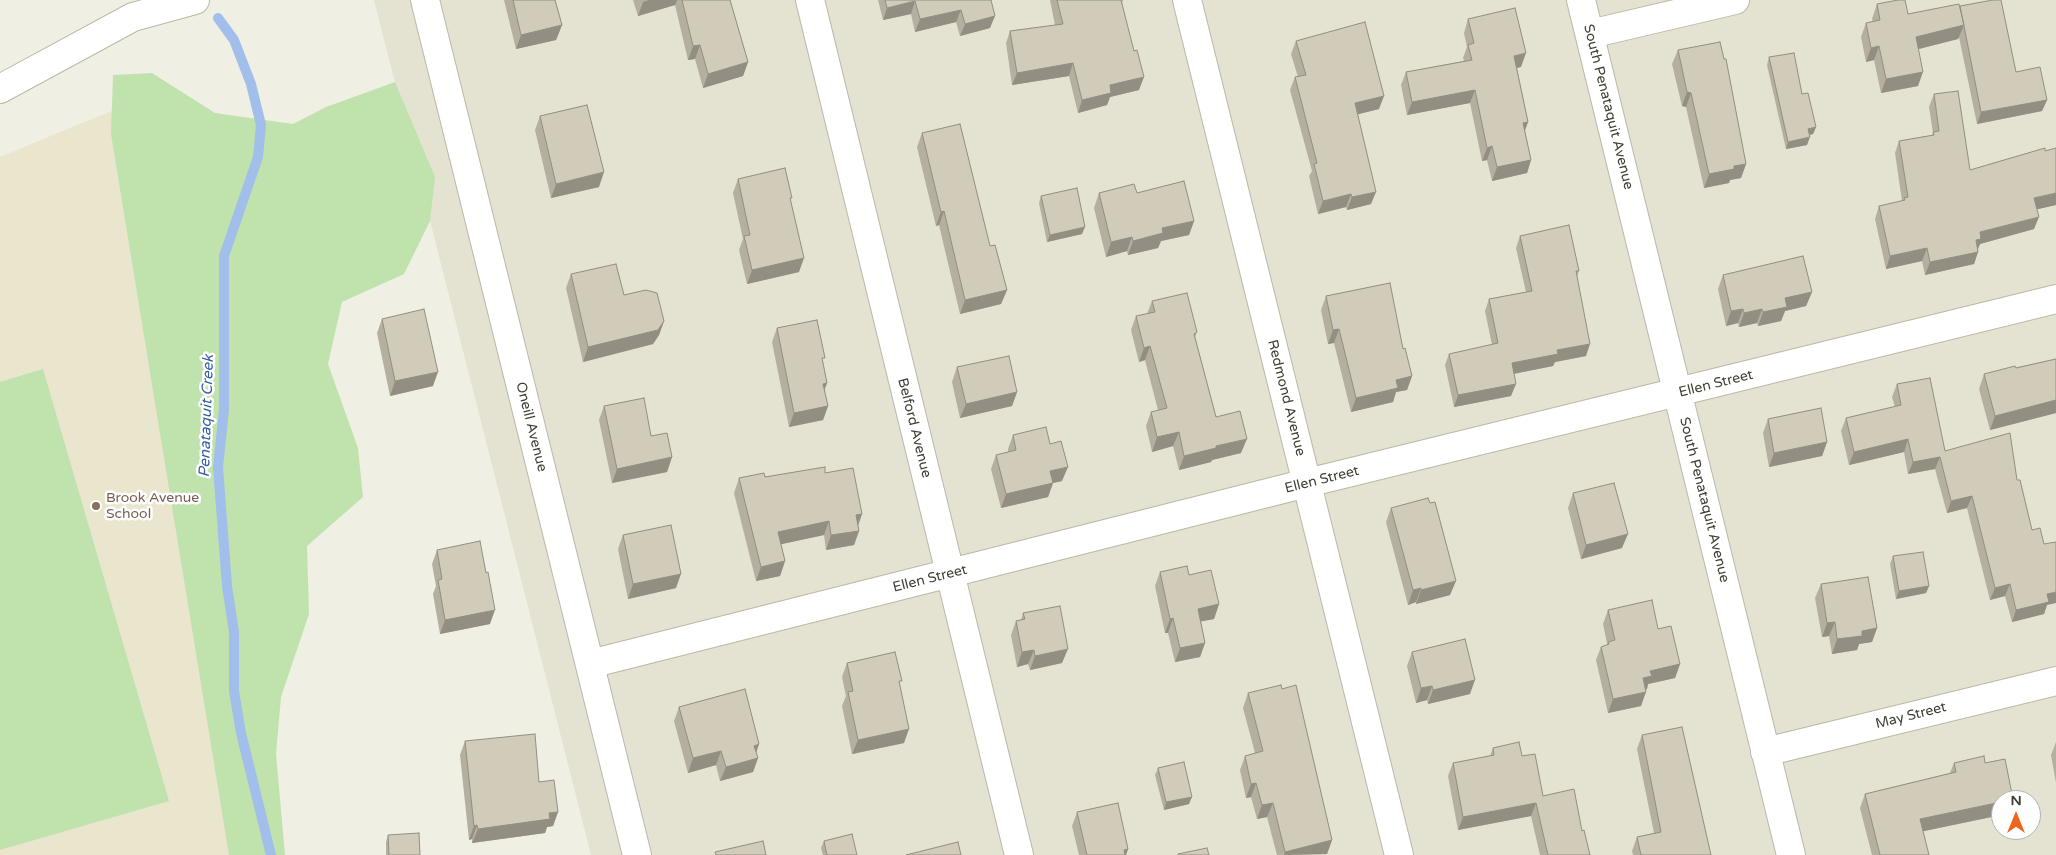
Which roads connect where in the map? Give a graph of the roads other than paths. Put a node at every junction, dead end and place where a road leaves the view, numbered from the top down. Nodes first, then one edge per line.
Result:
1 (195, 0) edge
2 (425, 0) edge
3 (810, 0) edge
4 (1187, 0) edge
5 (1582, 0) edge
6 (1735, 0) edge
7 (1590, 34) junction
8 (0, 89) edge
9 (2056, 299) edge
10 (1677, 394) junction
11 (1307, 483) junction
12 (949, 574) junction
13 (590, 664) junction
14 (2056, 680) edge
15 (1766, 752) junction
16 (637, 855) edge
17 (1019, 855) edge
18 (1399, 855) edge
19 (1791, 855) edge

1 - 8 street
2 - 13 street, Oneill Avenue
3 - 12 street, Belford Avenue
4 - 11 street, Redmond Avenue
5 - 7 street, South Penataquit Avenue
6 - 7 street
7 - 10 street, South Penataquit Avenue
9 - 10 street, Ellen Street
10 - 11 street, Ellen Street
10 - 15 street, South Penataquit Avenue
11 - 12 street, Ellen Street
11 - 18 street, Redmond Avenue
12 - 13 street, Ellen Street
12 - 17 street, Belford Avenue
13 - 16 street, Oneill Avenue
14 - 15 street, May Street
15 - 19 street, South Penataquit Avenue

